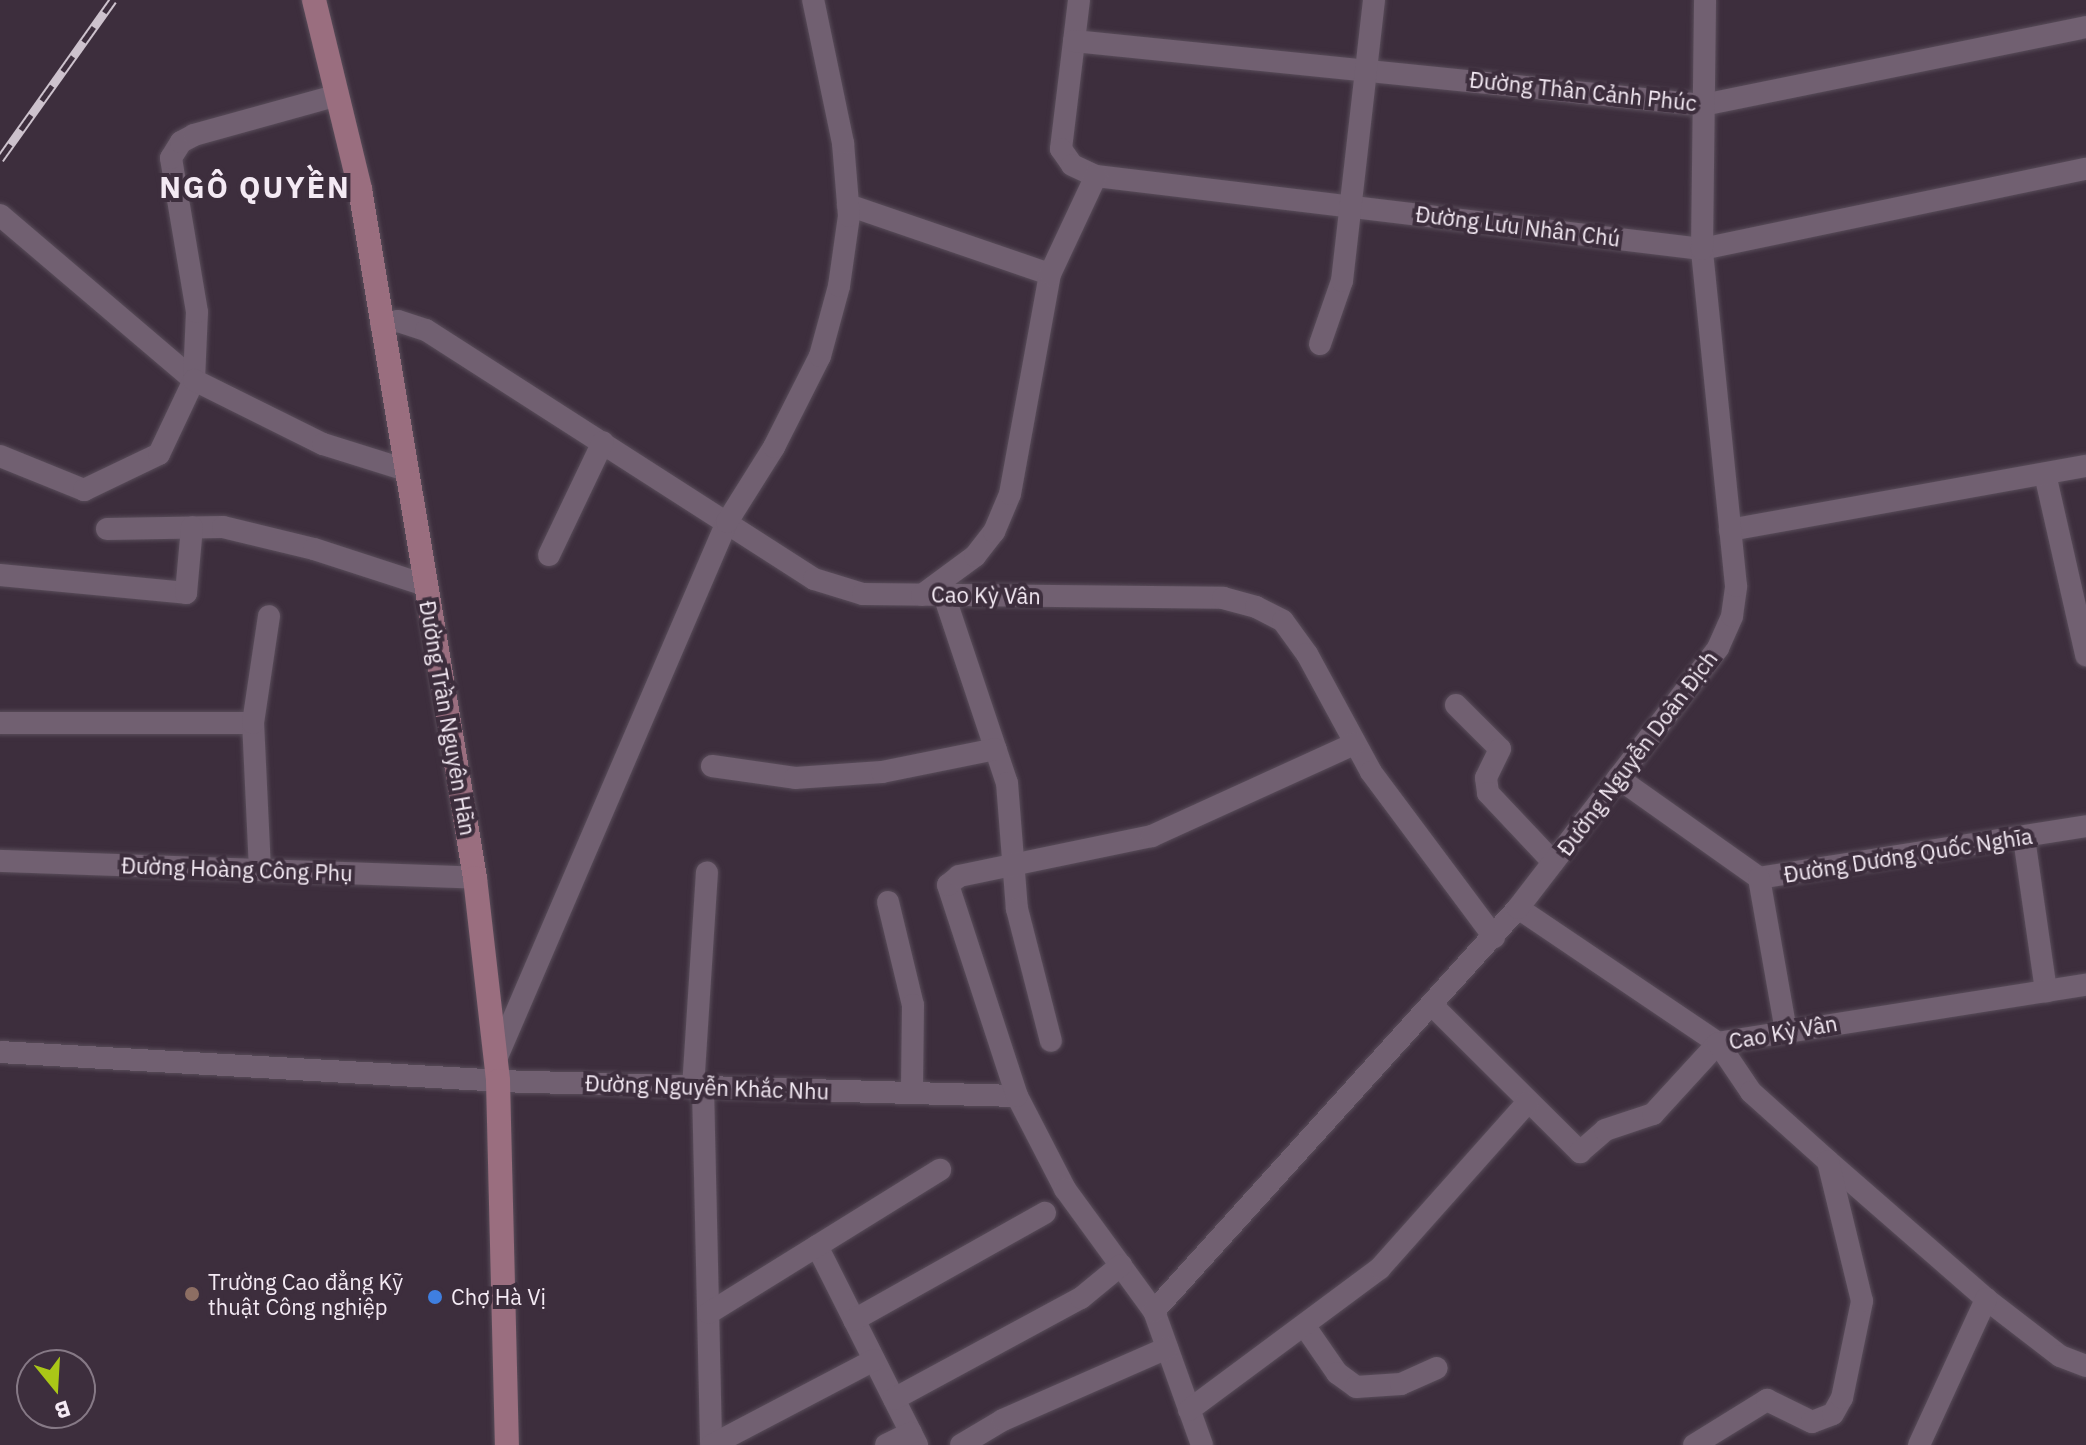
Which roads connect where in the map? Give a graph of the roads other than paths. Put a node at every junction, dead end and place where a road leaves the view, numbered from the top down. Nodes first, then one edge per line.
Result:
1 (314, 0) edge
2 (813, 0) edge
3 (1079, 0) edge
4 (1374, 0) edge
5 (1705, 0) edge
6 (2086, 27) edge
7 (1074, 41) junction
8 (1367, 68) junction
9 (338, 95) junction
10 (1703, 105) junction
11 (2086, 169) edge
12 (1096, 176) junction
13 (848, 205) junction
14 (1351, 206) junction
15 (0, 215) edge
16 (1702, 249) junction
17 (1050, 274) junction
18 (381, 324) junction
19 (1320, 344) dead end
20 (194, 380) junction
21 (603, 442) junction
22 (0, 456) edge
23 (2086, 466) edge
24 (406, 470) junction
25 (2045, 474) junction
26 (727, 522) junction
27 (192, 527) junction
28 (107, 529) dead end
29 (1730, 530) junction
30 (549, 555) dead end
31 (0, 575) edge
32 (425, 585) junction
33 (933, 595) junction
34 (2080, 601) edge
35 (269, 616) dead end
36 (2086, 655) edge
37 (1456, 705) dead end
38 (0, 723) edge
39 (253, 723) junction
40 (1354, 744) junction
41 (996, 749) junction
42 (712, 766) dead end
43 (1618, 778) junction
44 (2086, 826) edge
45 (2024, 838) junction
46 (0, 861) edge
47 (1553, 862) junction
48 (1013, 864) junction
49 (260, 870) junction
50 (707, 872) dead end
51 (475, 878) junction
52 (1759, 878) junction
53 (888, 902) dead end
54 (1518, 908) junction
55 (1494, 937) junction
56 (2086, 985) edge
57 (2046, 991) junction
58 (1432, 1005) junction
59 (1786, 1031) junction
60 (1051, 1041) dead end
61 (1718, 1043) junction
62 (0, 1052) edge
63 (497, 1069) junction
64 (698, 1088) junction
65 (912, 1093) junction
66 (1017, 1096) junction
67 (1527, 1103) junction
68 (1828, 1161) junction
69 (940, 1170) dead end
70 (1045, 1213) dead end
71 (817, 1246) junction
72 (1121, 1265) junction
73 (1986, 1299) junction
74 (1154, 1311) junction
75 (709, 1313) junction
76 (854, 1320) junction
77 (1306, 1328) junction
78 (1167, 1348) junction
79 (874, 1360) junction
80 (2086, 1366) edge
81 (1437, 1368) dead end
82 (894, 1399) junction
83 (1189, 1410) junction
84 (914, 1439) edge
85 (1705, 1441) edge
86 (507, 1445) edge
87 (711, 1445) edge
88 (886, 1445) edge
89 (961, 1445) edge
90 (1202, 1445) edge
91 (1919, 1445) edge

1 - 9 street, Đường Trần Nguyên Hãn
2 - 13 street
3 - 7 street
4 - 8 street
5 - 10 street, Đường Nguyễn Doãn Địch
6 - 10 street, Đường Thân Cảnh Phúc
7 - 8 street, Đường Thân Cảnh Phúc
7 - 12 street, Đường Lưu Nhân Chú
8 - 10 street, Đường Thân Cảnh Phúc
8 - 14 street
9 - 18 street, Đường Trần Nguyên Hãn
9 - 20 street
10 - 16 street, Đường Nguyễn Doãn Địch
11 - 16 street, Đường Lưu Nhân Chú
12 - 14 street, Đường Lưu Nhân Chú
12 - 17 street
13 - 17 street
13 - 26 street
14 - 16 street, Đường Lưu Nhân Chú
14 - 19 street
15 - 20 street
16 - 29 street, Đường Nguyễn Doãn Địch
17 - 33 street
18 - 21 street, Cao Kỳ Vân
18 - 24 street, Đường Trần Nguyên Hãn
20 - 22 street
20 - 24 street
21 - 26 street, Cao Kỳ Vân
21 - 30 street
23 - 25 street
24 - 32 street, Đường Trần Nguyên Hãn
25 - 29 street
25 - 34 street
26 - 33 street, Cao Kỳ Vân
26 - 63 street
27 - 28 street
27 - 31 street
27 - 32 street
29 - 43 street, Đường Nguyễn Doãn Địch
32 - 51 street, Đường Trần Nguyên Hãn
33 - 40 street, Cao Kỳ Vân
33 - 41 street
34 - 36 street
35 - 39 street
37 - 47 street
38 - 39 street
39 - 49 street
40 - 48 street
40 - 55 street, Cao Kỳ Vân
41 - 42 street
41 - 48 street
43 - 47 street, Đường Nguyễn Doãn Địch
43 - 52 street, Đường Dương Quốc Nghĩa
44 - 45 street, Đường Dương Quốc Nghĩa
45 - 52 street, Đường Dương Quốc Nghĩa
45 - 57 street
46 - 49 street, Đường Hoàng Công Phụ
47 - 54 street, Đường Nguyễn Doãn Địch
48 - 60 street
48 - 66 street
49 - 51 street, Đường Hoàng Công Phụ
50 - 64 street
51 - 63 street, Đường Trần Nguyên Hãn
52 - 59 street
53 - 65 street
54 - 55 street, Đường Nguyễn Doãn Địch
54 - 61 street, Cao Kỳ Vân
55 - 58 street, Đường Nguyễn Doãn Địch
56 - 57 street, Cao Kỳ Vân
57 - 59 street, Cao Kỳ Vân
58 - 67 street
58 - 74 street, Đường Nguyễn Doãn Địch
59 - 61 street, Cao Kỳ Vân
61 - 67 street
61 - 68 street
62 - 63 street, Đường Nguyễn Khắc Nhu
63 - 64 street, Đường Nguyễn Khắc Nhu
63 - 86 street, Đường Trần Nguyên Hãn
64 - 65 street, Đường Nguyễn Khắc Nhu
64 - 75 street
65 - 66 street, Đường Nguyễn Khắc Nhu
66 - 72 street
67 - 77 street
68 - 73 street
68 - 85 street
69 - 71 street
70 - 76 street
71 - 75 street
71 - 76 street
72 - 74 street
72 - 82 street
73 - 80 street
73 - 91 street
74 - 78 street
75 - 87 street
76 - 79 street
77 - 81 street
77 - 83 street
78 - 83 street
78 - 89 street
79 - 82 street
79 - 87 street
82 - 84 street
83 - 90 street
84 - 88 street

